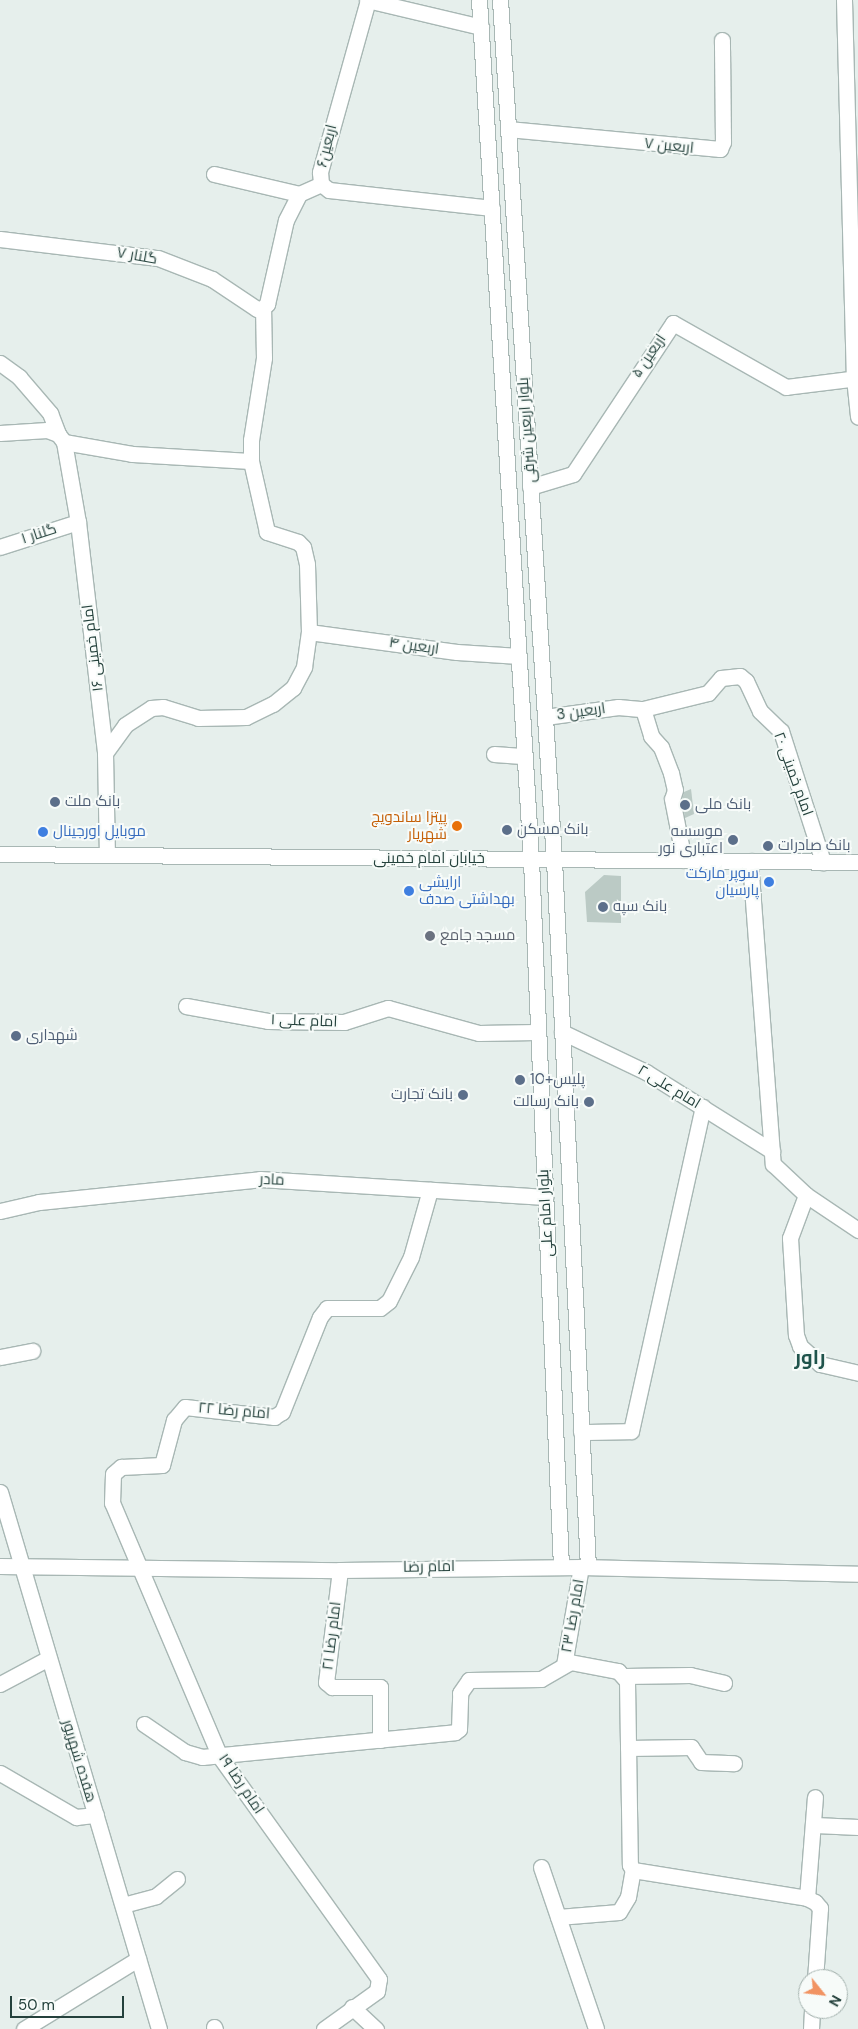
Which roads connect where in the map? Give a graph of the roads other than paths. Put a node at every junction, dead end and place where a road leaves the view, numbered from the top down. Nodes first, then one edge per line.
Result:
1 (367, 0) edge
2 (479, 0) edge
3 (500, 0) edge
4 (844, 0) edge
5 (481, 28) junction
6 (722, 40) dead end
7 (508, 129) junction
8 (214, 174) dead end
9 (321, 184) junction
10 (299, 194) junction
11 (854, 196) edge
12 (492, 208) junction
13 (0, 239) edge
14 (263, 308) junction
15 (0, 363) edge
16 (856, 378) edge
17 (858, 417) edge
18 (0, 433) edge
19 (61, 438) junction
20 (251, 461) junction
21 (530, 487) junction
22 (78, 522) junction
23 (0, 547) edge
24 (309, 632) junction
25 (518, 656) junction
26 (708, 694) joint
27 (643, 709) junction
28 (545, 717) junction
29 (105, 753) junction
30 (494, 754) dead end
31 (524, 756) junction
32 (0, 854) edge
33 (107, 855) junction
34 (531, 860) junction
35 (554, 860) junction
36 (684, 860) junction
37 (750, 861) junction
38 (823, 862) junction
39 (858, 862) edge
40 (186, 1006) dead end
41 (536, 1032) junction
42 (562, 1032) junction
43 (703, 1107) junction
44 (772, 1151) junction
45 (430, 1190) junction
46 (806, 1195) junction
47 (545, 1197) junction
48 (0, 1211) edge
49 (858, 1230) edge
50 (32, 1351) dead end
51 (0, 1356) edge
52 (858, 1373) edge
53 (582, 1432) junction
54 (0, 1492) edge
55 (0, 1566) edge
56 (22, 1566) junction
57 (561, 1567) junction
58 (585, 1567) junction
59 (141, 1569) junction
60 (340, 1570) junction
61 (858, 1574) edge
62 (49, 1658) junction
63 (564, 1665) junction
64 (625, 1676) junction
65 (724, 1683) dead end
66 (0, 1684) edge
67 (144, 1724) dead end
68 (380, 1740) junction
69 (628, 1748) junction
70 (220, 1757) junction
71 (734, 1763) dead end
72 (0, 1773) edge
73 (815, 1797) dead end
74 (96, 1815) junction
75 (815, 1826) junction
76 (858, 1826) edge
77 (542, 1867) dead end
78 (633, 1870) junction
79 (177, 1879) dead end
80 (807, 1898) junction
81 (122, 1905) junction
82 (558, 1917) junction
83 (138, 1959) junction
84 (816, 1969) edge
85 (352, 2007) junction
86 (24, 2029) edge
87 (159, 2029) edge
88 (324, 2029) edge
89 (376, 2029) edge
90 (596, 2029) edge

1 - 5 street
1 - 9 street, اربعین۶
2 - 5 street, بلوار اربعین شرقی
3 - 7 street, بلوار اربعین شرقی
4 - 11 street
5 - 12 street, بلوار اربعین شرقی
6 - 7 street, اربعین ۷
7 - 21 street, بلوار اربعین شرقی
8 - 10 street
9 - 10 street
9 - 12 street, اربعین۶
10 - 14 street
11 - 16 street
12 - 25 street, بلوار اربعین شرقی
13 - 14 street, گلنار ۷
14 - 20 street
15 - 19 street, امام خمینی ۱۶
16 - 17 street
16 - 21 street, اربعین ۵
18 - 19 street
19 - 20 street
19 - 22 street, امام خمینی ۱۶
20 - 24 street
21 - 28 street, بلوار اربعین شرقی
22 - 23 street, گلنار ۱
22 - 29 street, امام خمینی ۱۶
24 - 25 street, اربعین ۴
24 - 29 street
25 - 31 street, بلوار اربعین شرقی
26 - 27 street, اربعین 3
26 - 38 street, امام خمینی ۲۰
27 - 28 street, اربعین 3
27 - 36 street
28 - 35 street, بلوار اربعین شرقی
29 - 33 street, امام خمینی ۱۶
30 - 31 street
31 - 34 street, بلوار اربعین شرقی
32 - 33 street, خیابان امام خمینی
33 - 34 street, خیابان امام خمینی
34 - 35 street, خیابان امام خمینی
34 - 41 street, بلوار امام علی
35 - 36 street, خیابان امام خمینی
35 - 42 street, بلوار امام علی
36 - 37 street, خیابان امام خمینی
37 - 38 street, خیابان امام خمینی
37 - 44 street
38 - 39 street, خیابان امام خمینی
40 - 41 street, امام علی ۱
41 - 47 street, بلوار امام علی
42 - 43 street, امام علی ۲
42 - 53 street, بلوار امام علی
43 - 44 street, امام علی ۲
43 - 53 street
44 - 46 street
45 - 47 street, مادر
45 - 48 street, مادر
45 - 59 street, امام رضا ۲۲
46 - 49 street
46 - 52 street
47 - 57 street, بلوار امام علی
50 - 51 street
53 - 58 street, بلوار امام علی
54 - 56 street, هفده شهریور
55 - 56 street, امام رضا
56 - 59 street, امام رضا
56 - 62 street, هفده شهریور
57 - 58 street, امام رضا
57 - 60 street, امام رضا
58 - 61 street, امام رضا
58 - 63 street, امام رضا ۲۳
59 - 60 street, امام رضا
59 - 70 street, امام رضا ۱۹
60 - 68 street, امام رضا ۲۱
62 - 66 street
62 - 74 street, هفده شهریور
63 - 64 street
63 - 68 street
64 - 65 street
64 - 69 street
67 - 70 street
68 - 70 street
69 - 71 street
69 - 78 street
70 - 85 street, امام رضا ۱۹
72 - 74 street
73 - 75 street
74 - 81 street, هفده شهریور
75 - 76 street
75 - 80 street
77 - 82 street
78 - 80 street
78 - 82 street
79 - 81 street
80 - 84 street
81 - 83 street, هفده شهریور
82 - 90 street
83 - 86 street
83 - 87 street, هفده شهریور
85 - 88 street
85 - 89 street

